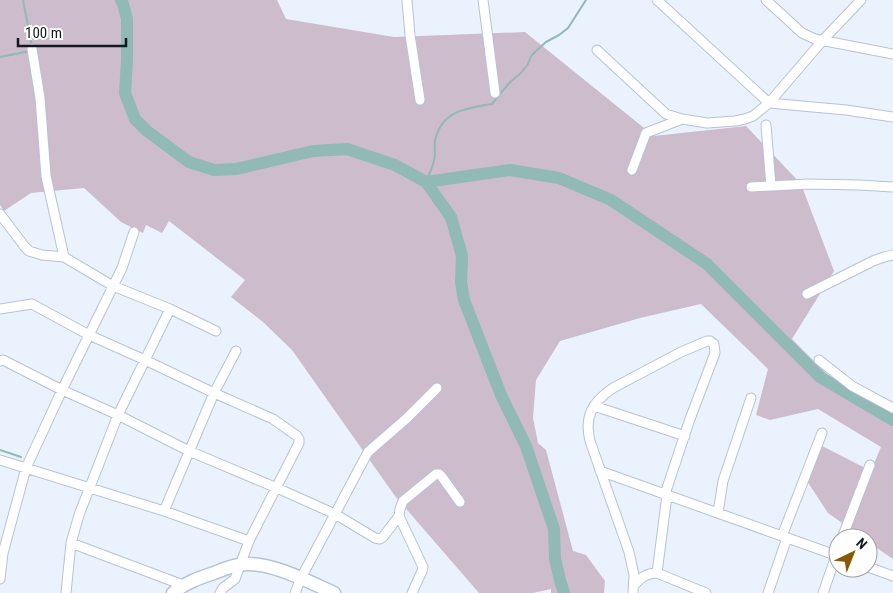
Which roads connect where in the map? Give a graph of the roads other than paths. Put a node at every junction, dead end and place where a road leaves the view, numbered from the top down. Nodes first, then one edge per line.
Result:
1 (407, 0) edge
2 (483, 0) edge
3 (657, 0) edge
4 (766, 0) edge
5 (861, 0) edge
6 (823, 40) junction
7 (32, 49) dead end
8 (597, 50) dead end
9 (893, 54) edge
10 (495, 93) dead end
11 (420, 100) dead end
12 (769, 103) junction
13 (893, 116) edge
14 (682, 119) junction
15 (766, 125) dead end
16 (632, 170) dead end
17 (771, 186) junction
18 (751, 187) dead end
19 (893, 187) edge
20 (0, 214) edge
21 (134, 232) dead end
22 (893, 256) edge
23 (64, 257) junction
24 (113, 286) junction
25 (807, 294) dead end
26 (0, 309) edge
27 (170, 309) junction
28 (216, 331) dead end
29 (89, 335) junction
30 (236, 351) dead end
31 (145, 360) junction
32 (819, 360) dead end
33 (0, 361) edge
34 (437, 388) dead end
35 (62, 390) junction
36 (214, 393) junction
37 (751, 398) dead end
38 (594, 406) junction
39 (893, 408) edge
40 (118, 414) junction
41 (822, 433) dead end
42 (684, 436) junction
43 (189, 451) junction
44 (0, 460) edge
45 (870, 465) dead end
46 (26, 468) junction
47 (600, 471) junction
48 (90, 488) junction
49 (277, 488) junction
50 (666, 495) junction
51 (460, 502) dead end
52 (164, 511) junction
53 (335, 514) junction
54 (718, 514) junction
55 (399, 516) junction
56 (846, 528) edge
57 (784, 537) junction
58 (250, 541) junction
59 (71, 543) junction
60 (828, 551) edge
61 (2, 552) edge
62 (241, 564) junction
63 (878, 571) edge
64 (657, 573) junction
65 (893, 576) edge
66 (301, 578) junction
67 (828, 578) edge
68 (0, 579) edge
69 (178, 589) edge
70 (634, 589) edge
71 (66, 593) edge
72 (220, 593) edge
73 (295, 593) edge
74 (334, 593) edge
75 (412, 593) edge
76 (706, 593) edge
77 (768, 593) edge
78 (823, 593) edge

1 - 11 street
2 - 10 street
3 - 12 street
4 - 6 street
5 - 6 street
6 - 9 street
6 - 12 street
7 - 23 street
8 - 14 street
12 - 13 street
12 - 14 street
14 - 16 street
15 - 17 street
17 - 18 street
17 - 19 street
20 - 23 street
21 - 24 street
22 - 25 street
23 - 24 street
24 - 27 street
24 - 29 street
26 - 29 street
27 - 28 street
27 - 31 street
29 - 31 street
29 - 35 street
30 - 36 street
31 - 36 street
31 - 40 street
32 - 39 street
33 - 35 street
34 - 53 street
35 - 40 street
35 - 46 street
36 - 43 street
36 - 49 street
37 - 54 street
38 - 42 street
38 - 42 street
38 - 47 street
40 - 43 street
40 - 48 street
41 - 57 street
42 - 50 street
43 - 49 street
43 - 52 street
44 - 46 street
45 - 56 street
46 - 48 street
46 - 61 street
47 - 50 street
47 - 70 street
48 - 52 street
48 - 59 street
49 - 53 street
49 - 58 street
50 - 54 street
50 - 64 street
51 - 55 street
52 - 58 street
53 - 55 street
53 - 66 street
54 - 57 street
55 - 75 street
57 - 60 street
57 - 77 street
58 - 62 street
59 - 69 street
59 - 71 street
61 - 68 street
62 - 66 main road
62 - 69 main road
62 - 72 street
63 - 65 street
64 - 70 street
64 - 76 street
66 - 73 street
66 - 74 main road
67 - 78 street

